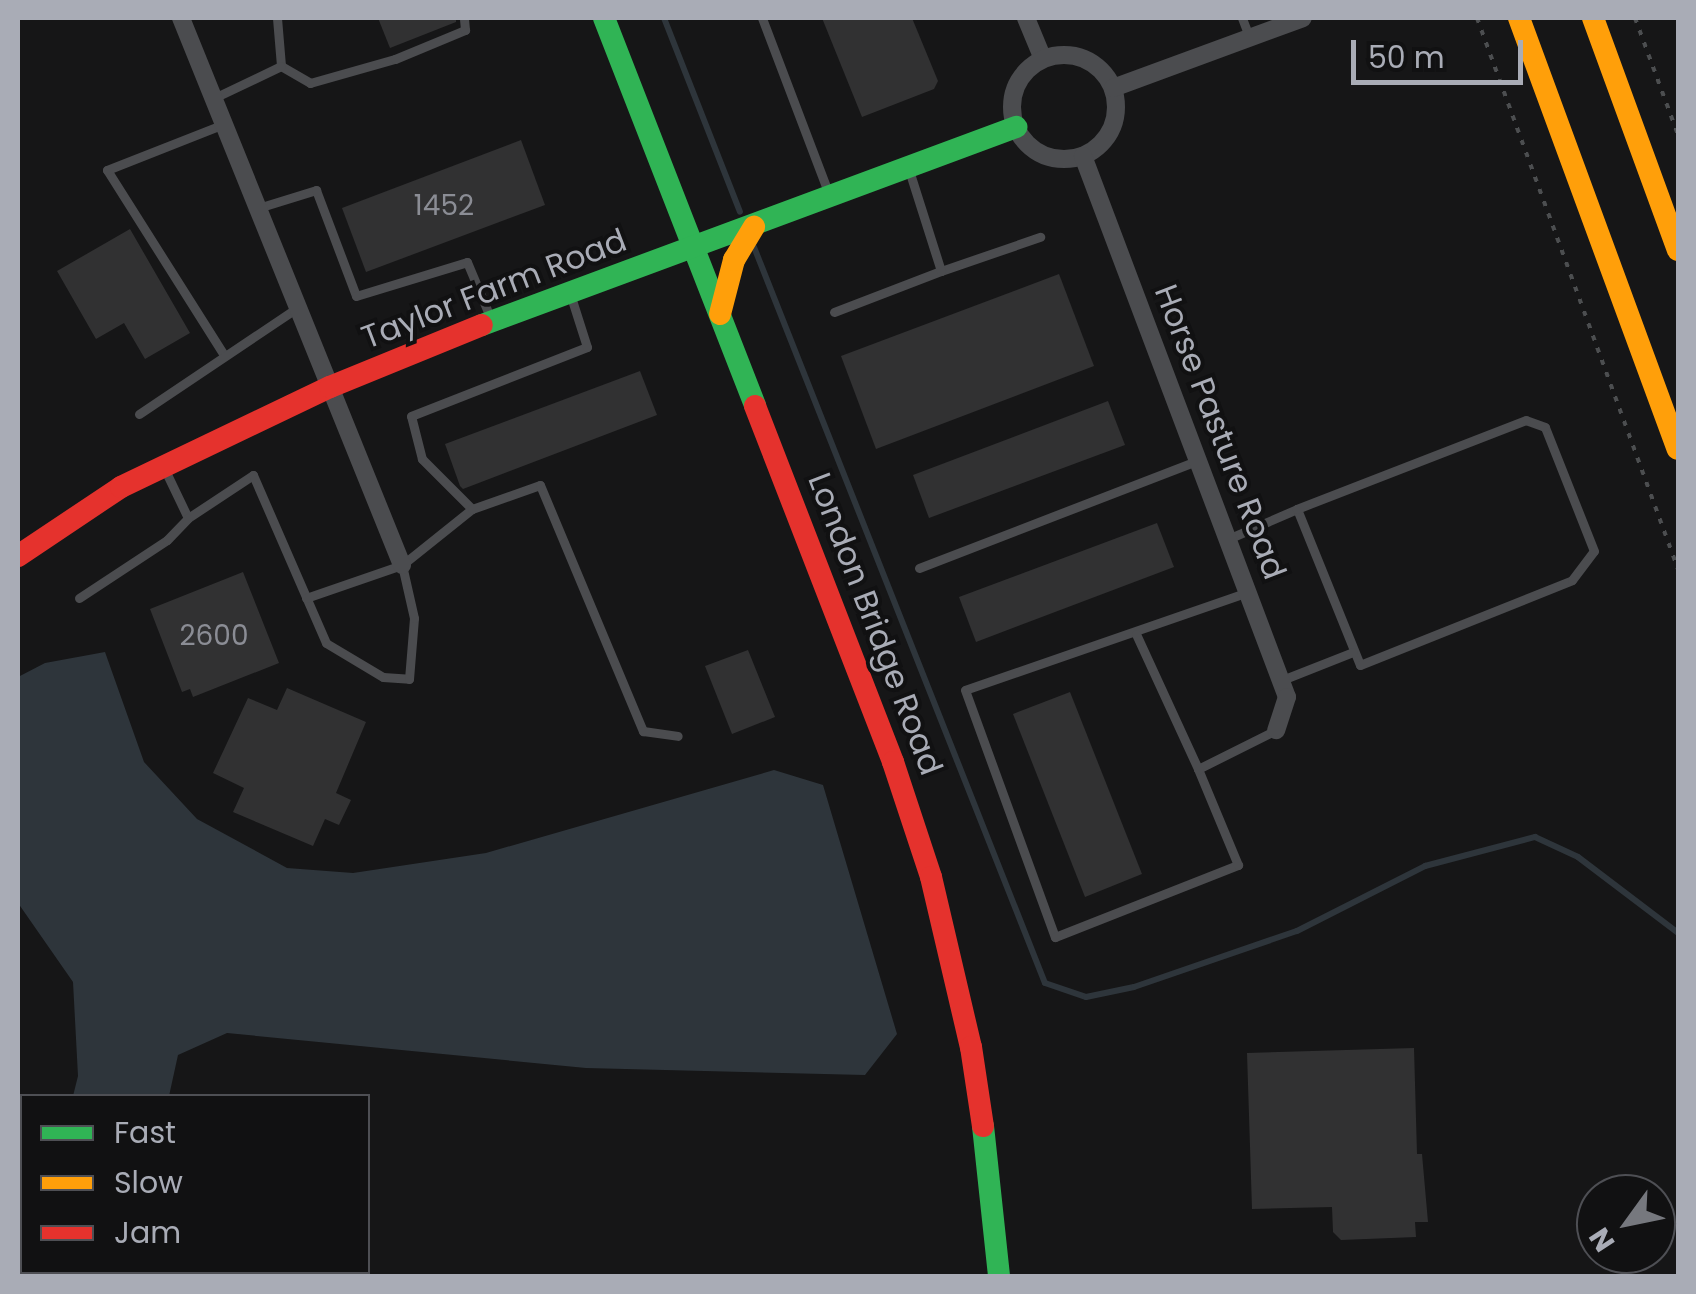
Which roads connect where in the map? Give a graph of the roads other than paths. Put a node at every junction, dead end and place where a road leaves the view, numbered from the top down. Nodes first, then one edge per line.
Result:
1 (181, 18) edge
2 (277, 18) edge
3 (464, 18) edge
4 (604, 18) edge
5 (762, 18) edge
6 (1026, 18) edge
7 (1242, 18) edge
8 (1304, 18) edge
9 (1519, 18) edge
10 (1593, 18) edge
11 (1249, 36) junction
12 (1042, 60) junction
13 (281, 66) junction
14 (1114, 88) junction
15 (214, 98) junction
16 (224, 124) junction
17 (1016, 127) junction
18 (1083, 156) junction
19 (909, 170) junction
20 (831, 198) junction
21 (258, 208) junction
22 (754, 228) junction
23 (1040, 237) dead end
24 (694, 248) junction
25 (1678, 250) edge
26 (941, 271) junction
27 (570, 293) junction
28 (298, 307) junction
29 (834, 312) dead end
30 (720, 314) junction
31 (492, 321) junction
32 (224, 355) junction
33 (330, 387) junction
34 (139, 414) dead end
35 (1678, 449) edge
36 (1199, 460) junction
37 (163, 466) junction
38 (472, 509) junction
39 (1296, 509) junction
40 (188, 518) junction
41 (1228, 540) junction
42 (18, 556) edge
43 (402, 565) junction
44 (918, 568) dead end
45 (1248, 592) junction
46 (80, 598) dead end
47 (306, 598) junction
48 (1136, 634) junction
49 (1353, 652) junction
50 (1278, 682) junction
51 (1276, 730) joint
52 (678, 736) dead end
53 (1198, 769) junction
54 (1000, 1276) edge

1 - 15 street
2 - 13 lane
3 - 13 lane
4 - 24 street, London Bridge Road
5 - 20 lane
6 - 12 street
7 - 11 lane
8 - 11 street
9 - 35 street
10 - 25 street
11 - 14 street
12 - 14 street
12 - 17 street
13 - 15 lane
14 - 18 street
15 - 16 street
16 - 21 street
16 - 32 lane
17 - 18 street
17 - 19 street, Taylor Farm Road
18 - 36 street, Horse Pasture Road
19 - 20 street, Taylor Farm Road
19 - 26 lane
20 - 22 street, Taylor Farm Road
21 - 28 street
21 - 31 lane
22 - 24 street, Taylor Farm Road
22 - 30 street
23 - 26 lane
24 - 27 street, Taylor Farm Road
24 - 30 street, London Bridge Road
26 - 29 lane
27 - 31 street, Taylor Farm Road
27 - 38 lane
28 - 32 lane
28 - 33 street
30 - 54 street, London Bridge Road
31 - 33 street, Taylor Farm Road
32 - 34 lane
33 - 37 street, Taylor Farm Road
33 - 43 street
36 - 41 street, Horse Pasture Road
36 - 44 lane
37 - 40 lane
37 - 42 street, Taylor Farm Road
38 - 43 lane
38 - 52 lane
39 - 41 lane
39 - 49 lane
39 - 49 lane
40 - 46 lane
40 - 47 lane
41 - 45 street, Horse Pasture Road
43 - 47 lane
43 - 47 lane
45 - 48 lane
45 - 50 street, Horse Pasture Road
48 - 53 lane
48 - 53 lane
49 - 50 lane
50 - 51 street, Horse Pasture Road
51 - 53 lane

